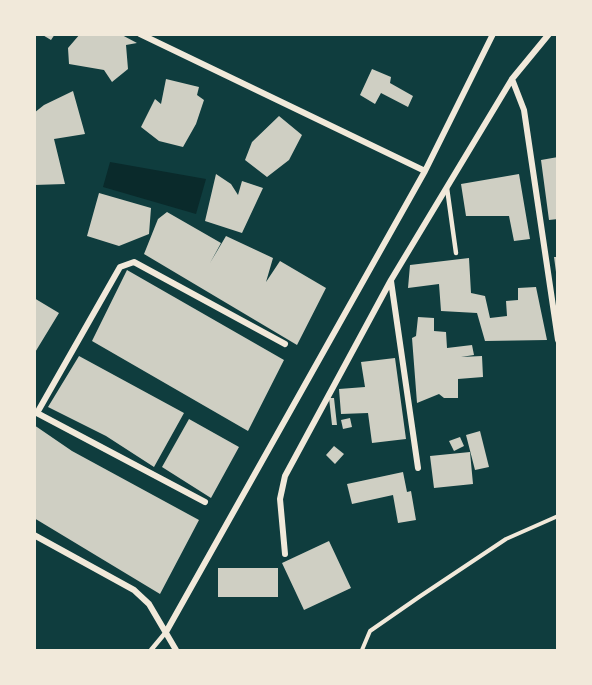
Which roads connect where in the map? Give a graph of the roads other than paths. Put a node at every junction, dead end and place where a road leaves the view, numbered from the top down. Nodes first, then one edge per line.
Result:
1 (140, 34) edge
2 (493, 34) edge
3 (549, 34) edge
4 (512, 79) junction
5 (425, 171) junction
6 (447, 188) junction
7 (456, 254) dead end
8 (391, 280) junction
9 (558, 340) edge
10 (285, 344) dead end
11 (36, 412) edge
12 (418, 468) dead end
13 (205, 501) dead end
14 (34, 535) edge
15 (285, 554) dead end
16 (166, 632) junction
17 (151, 651) edge
18 (176, 651) edge

1 - 5 street
2 - 5 street
3 - 4 street
4 - 6 street
4 - 9 street
5 - 16 street
6 - 7 lane
6 - 8 street
8 - 12 street
8 - 15 street
10 - 11 street
11 - 13 street
14 - 16 street
16 - 17 lane
16 - 18 street

